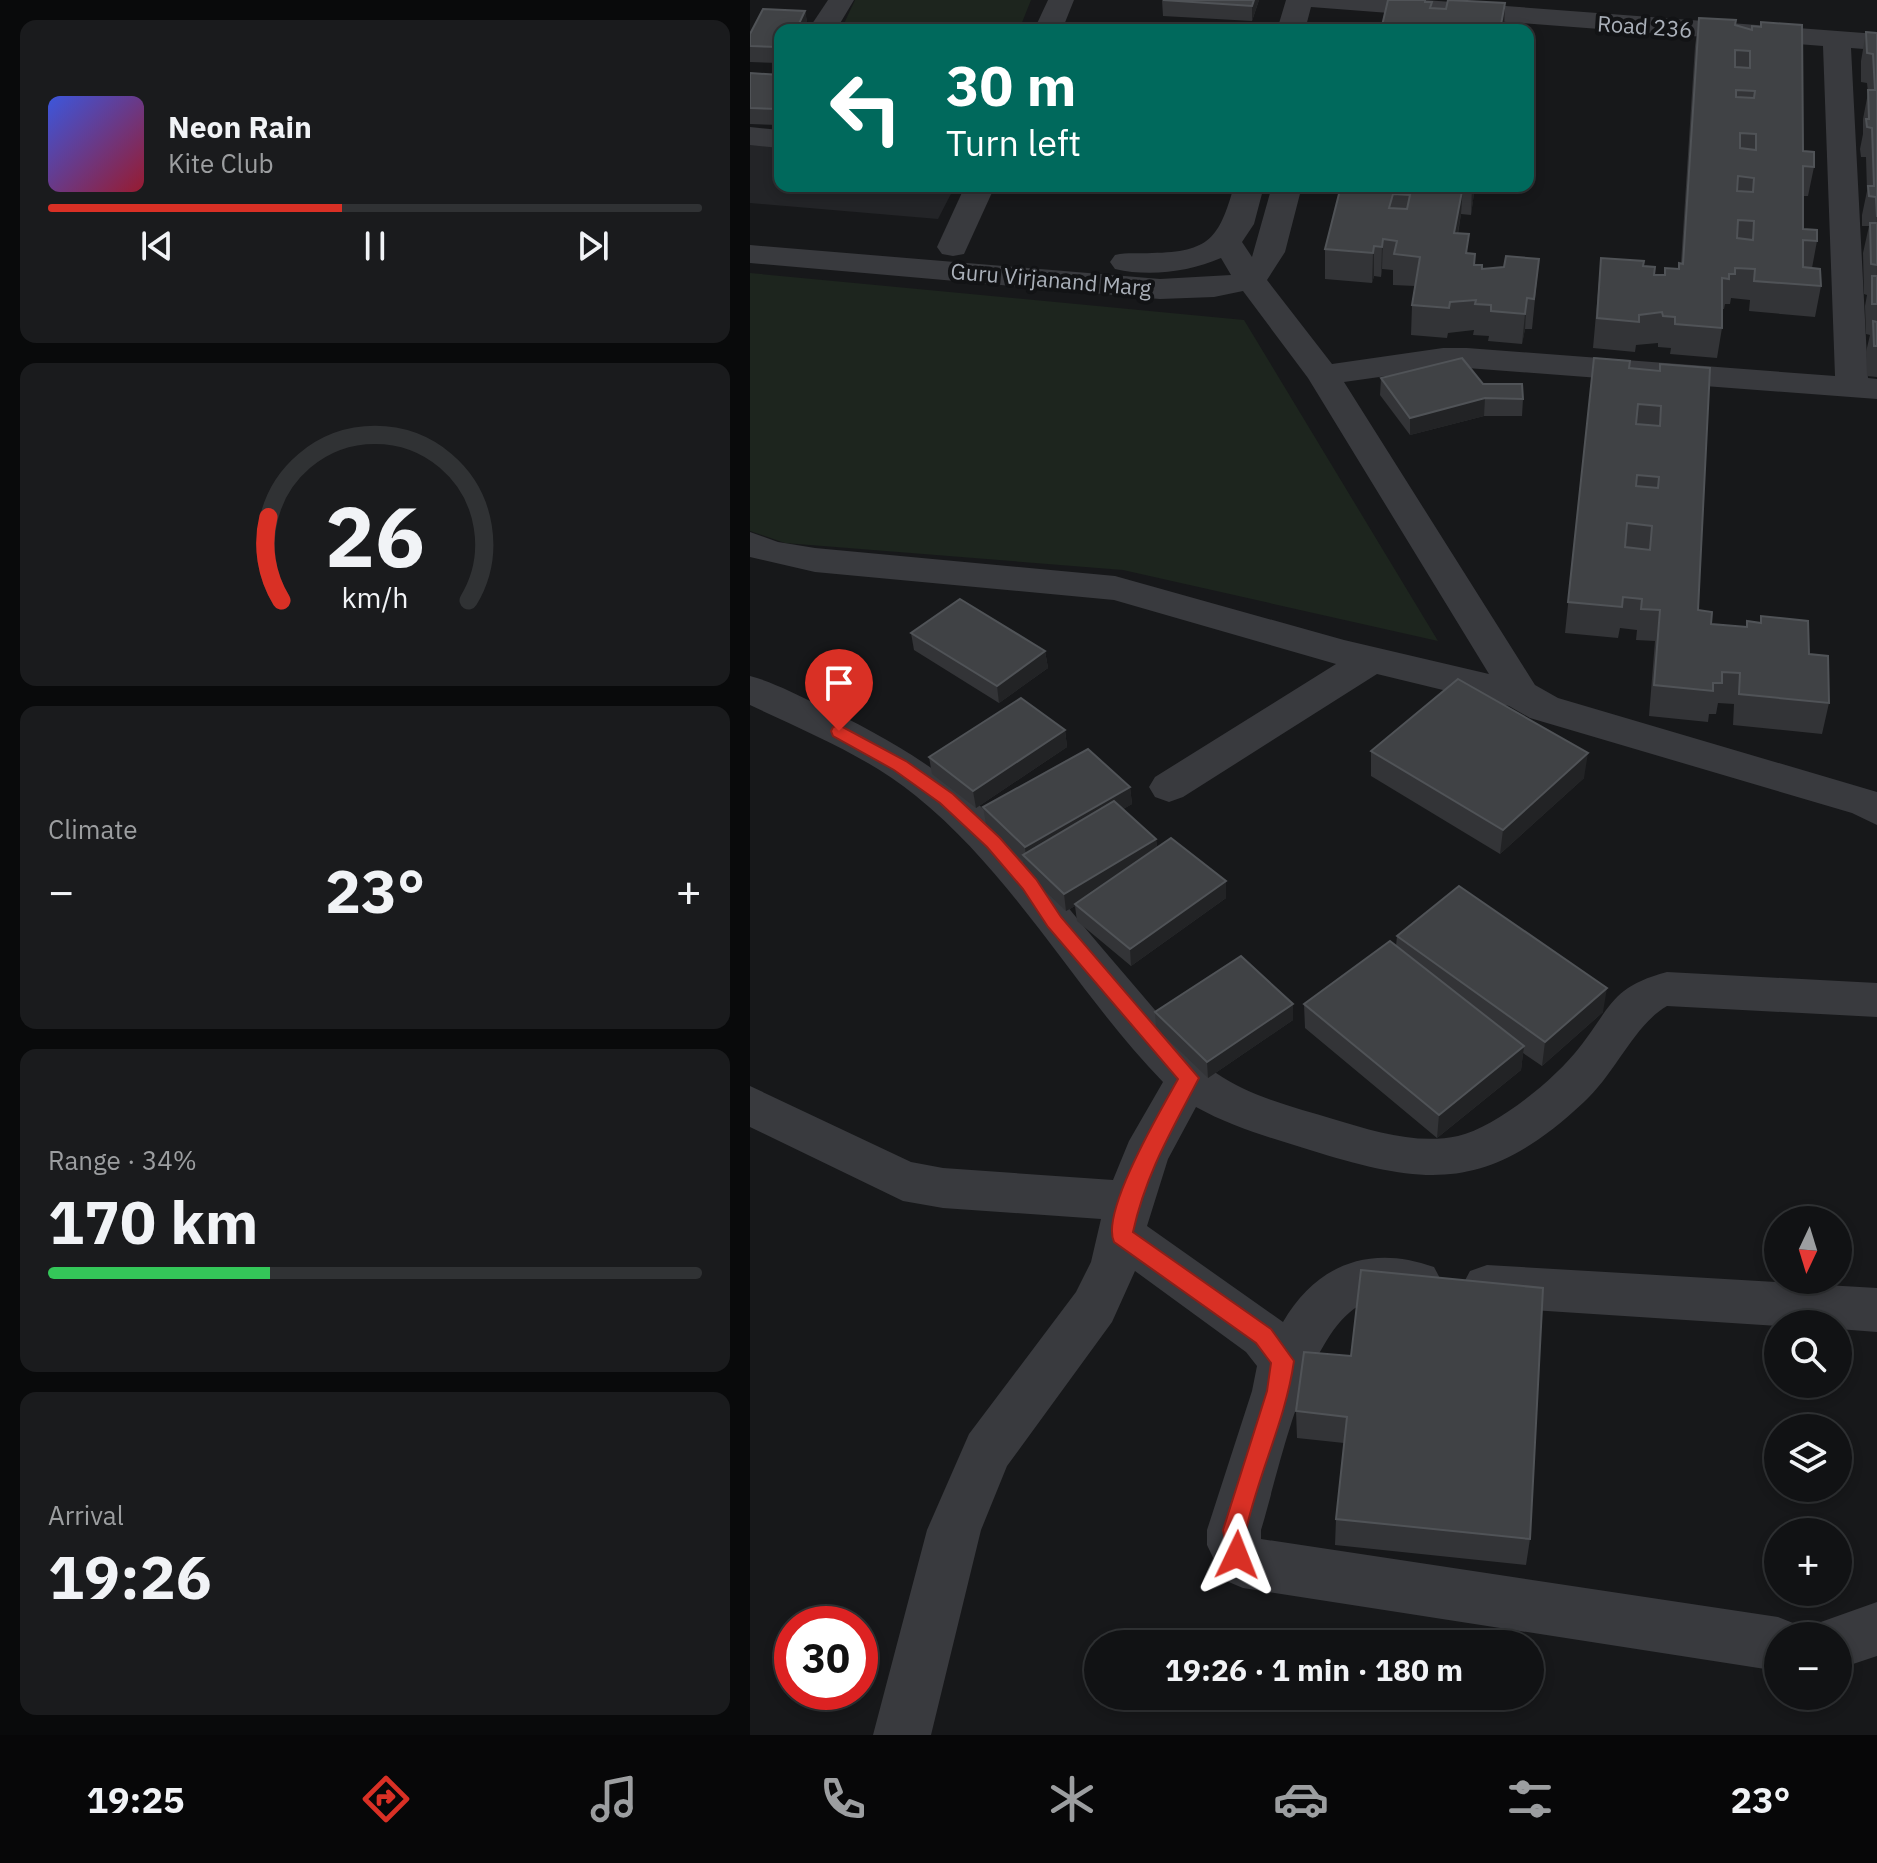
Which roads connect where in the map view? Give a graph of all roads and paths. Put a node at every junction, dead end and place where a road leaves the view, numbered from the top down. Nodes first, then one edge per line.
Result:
1 (841, 0) edge
2 (1061, 0) edge
3 (1299, 0) edge
4 (1333, 1) edge
5 (1587, 11) edge
6 (826, 24) edge
7 (1051, 24) edge
8 (1293, 24) edge
9 (1333, 24) edge
10 (1837, 39) junction
11 (1877, 42) edge
12 (750, 136) edge
13 (774, 138) edge
14 (977, 192) edge
15 (1247, 192) edge
16 (1285, 192) edge
17 (750, 228) edge
18 (1226, 241) junction
19 (953, 247) junction
20 (750, 254) edge
21 (1249, 278) junction
22 (1323, 375) junction
23 (1865, 388) edge
24 (750, 544) edge
25 (1372, 659) junction
26 (750, 689) edge
27 (1521, 695) junction
28 (1169, 787) dead end
29 (1873, 804) edge
30 (1877, 1000) edge
31 (1189, 1078) junction
32 (750, 1105) edge
33 (1126, 1218) junction
34 (1877, 1310) edge
35 (1283, 1372) junction
36 (1877, 1629) edge
37 (1852, 1637) edge
38 (1764, 1642) edge
39 (902, 1735) edge

1 - 6 street
2 - 7 street
3 - 8 street
4 - 5 street, Road 236
4 - 9 street
5 - 10 street, Road 236
10 - 11 street, Road 236
10 - 23 street
12 - 13 street
14 - 19 street
15 - 18 street
16 - 21 street
17 - 19 street, Guru Virjanand Marg
18 - 19 street, Guru Virjanand Marg
18 - 21 street
20 - 21 street, Guru Virjanand Marg
21 - 22 street
22 - 23 street
22 - 27 street
24 - 25 street
25 - 27 street
25 - 28 street
26 - 31 street
27 - 29 street
30 - 31 street
31 - 33 street
32 - 33 street
33 - 35 street
33 - 39 street
34 - 35 street
35 - 38 street
36 - 37 street

